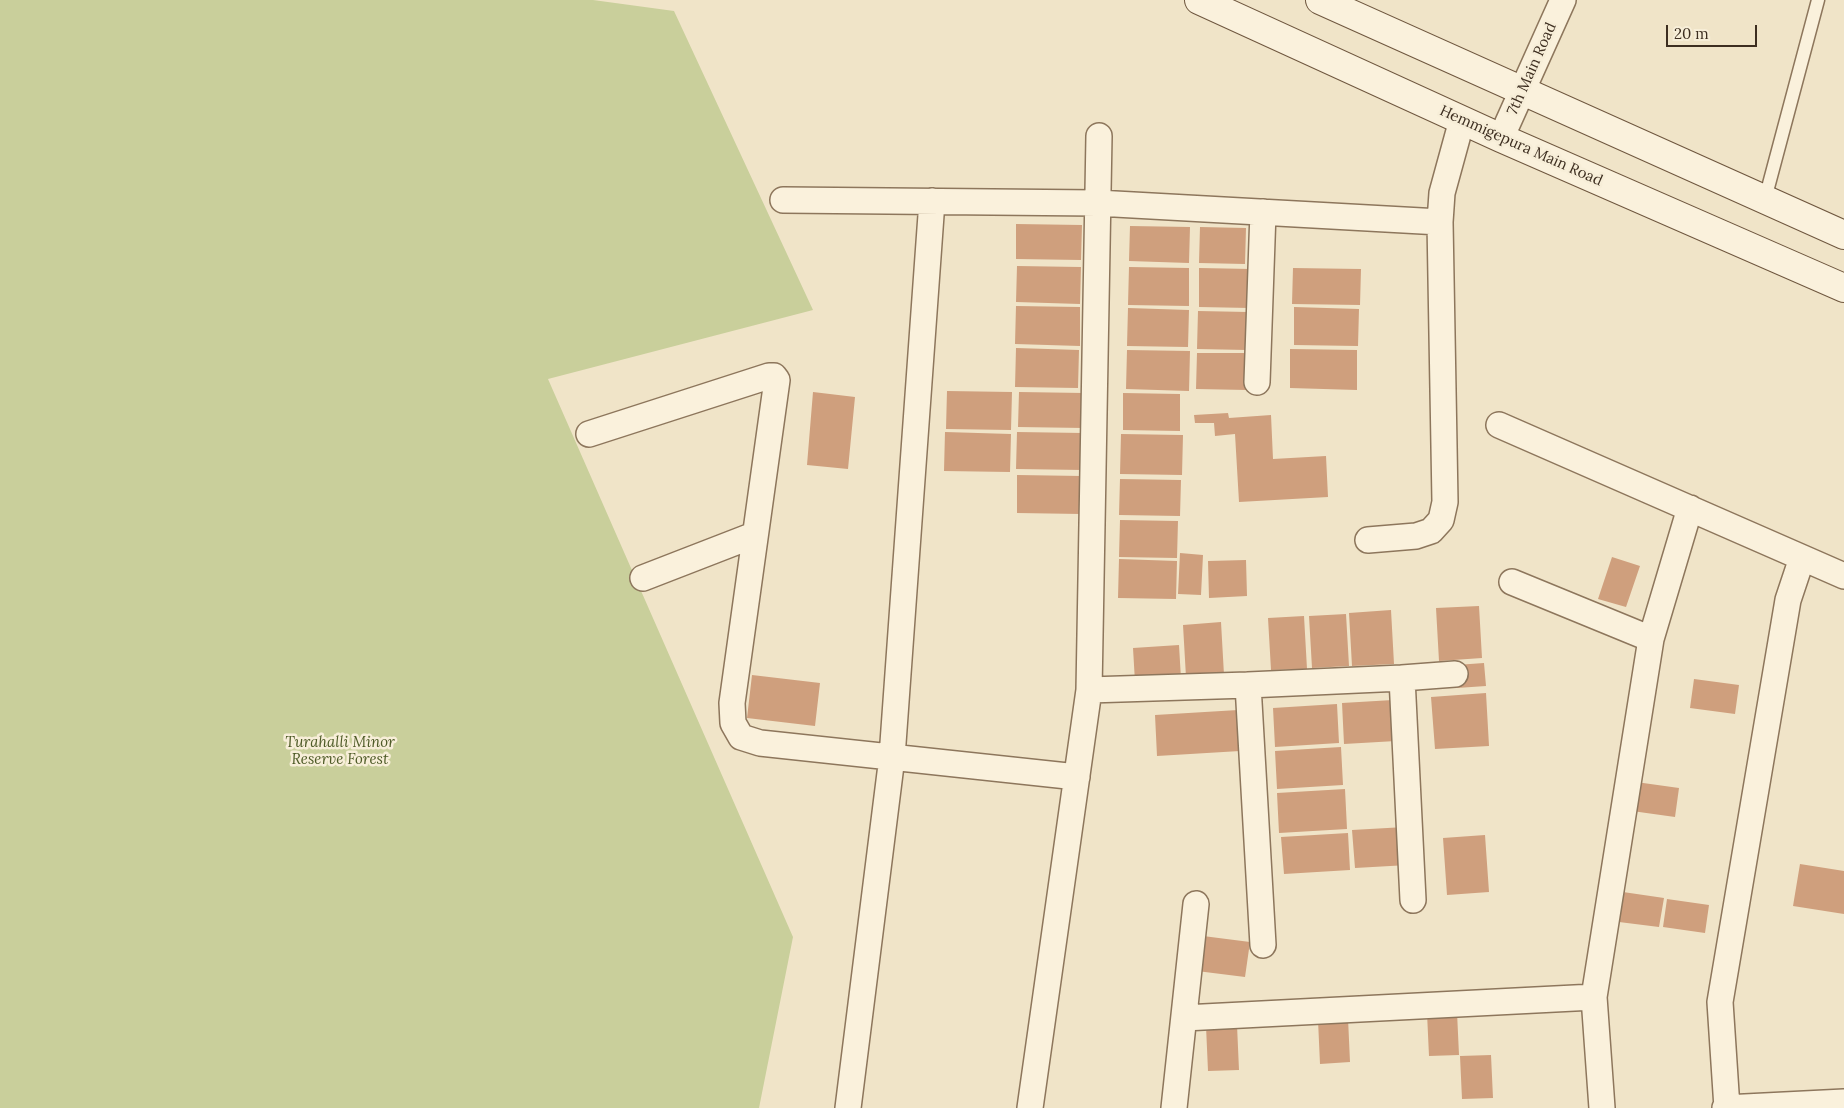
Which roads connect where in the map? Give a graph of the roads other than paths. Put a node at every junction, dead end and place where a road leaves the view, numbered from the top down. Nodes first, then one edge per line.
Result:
1 (1199, 0) edge
2 (1320, 0) edge
3 (1563, 0) edge
4 (1818, 0) edge
5 (1523, 90) junction
6 (1462, 120) junction
7 (1099, 136) dead end
8 (1501, 138) junction
9 (1765, 199) junction
10 (783, 200) dead end
11 (932, 201) junction
12 (1097, 203) junction
13 (1263, 212) junction
14 (1440, 222) junction
15 (1844, 235) edge
16 (1844, 288) edge
17 (1257, 382) dead end
18 (1499, 425) dead end
19 (589, 434) dead end
20 (1690, 508) junction
21 (754, 535) junction
22 (1368, 540) dead end
23 (1802, 558) junction
24 (1844, 576) edge
25 (643, 578) dead end
26 (1512, 582) dead end
27 (1651, 639) junction
28 (1455, 674) dead end
29 (1402, 678) junction
30 (1248, 685) junction
31 (1090, 690) junction
32 (892, 757) junction
33 (1077, 777) junction
34 (1413, 900) dead end
35 (1196, 904) dead end
36 (1263, 945) dead end
37 (1594, 997) junction
38 (1184, 1018) junction
39 (1844, 1102) edge
40 (848, 1108) edge
41 (1030, 1108) edge
42 (1174, 1108) edge
43 (1602, 1108) edge
44 (1726, 1108) edge

1 - 6 main road, Hemmigepura Main Road
2 - 5 main road
3 - 5 street, 7th Main Road
4 - 9 lane
5 - 8 street, 7th Main Road
5 - 9 main road
6 - 8 main road, Hemmigepura Main Road
6 - 14 street
7 - 12 street
8 - 16 main road, Hemmigepura Main Road
9 - 15 main road
10 - 11 street
11 - 12 street
11 - 32 street
12 - 13 street
12 - 31 street
13 - 14 street
13 - 17 street
14 - 22 street
18 - 20 street
19 - 21 street
20 - 23 street
20 - 27 street
21 - 25 street
21 - 32 street
23 - 24 street
23 - 44 street
26 - 27 street
27 - 37 street
28 - 29 street
29 - 30 street
29 - 34 street
30 - 31 street
30 - 36 street
31 - 33 street
32 - 33 street
32 - 40 street
33 - 41 street
35 - 38 street
37 - 38 street
37 - 43 street
38 - 42 street
39 - 44 street

